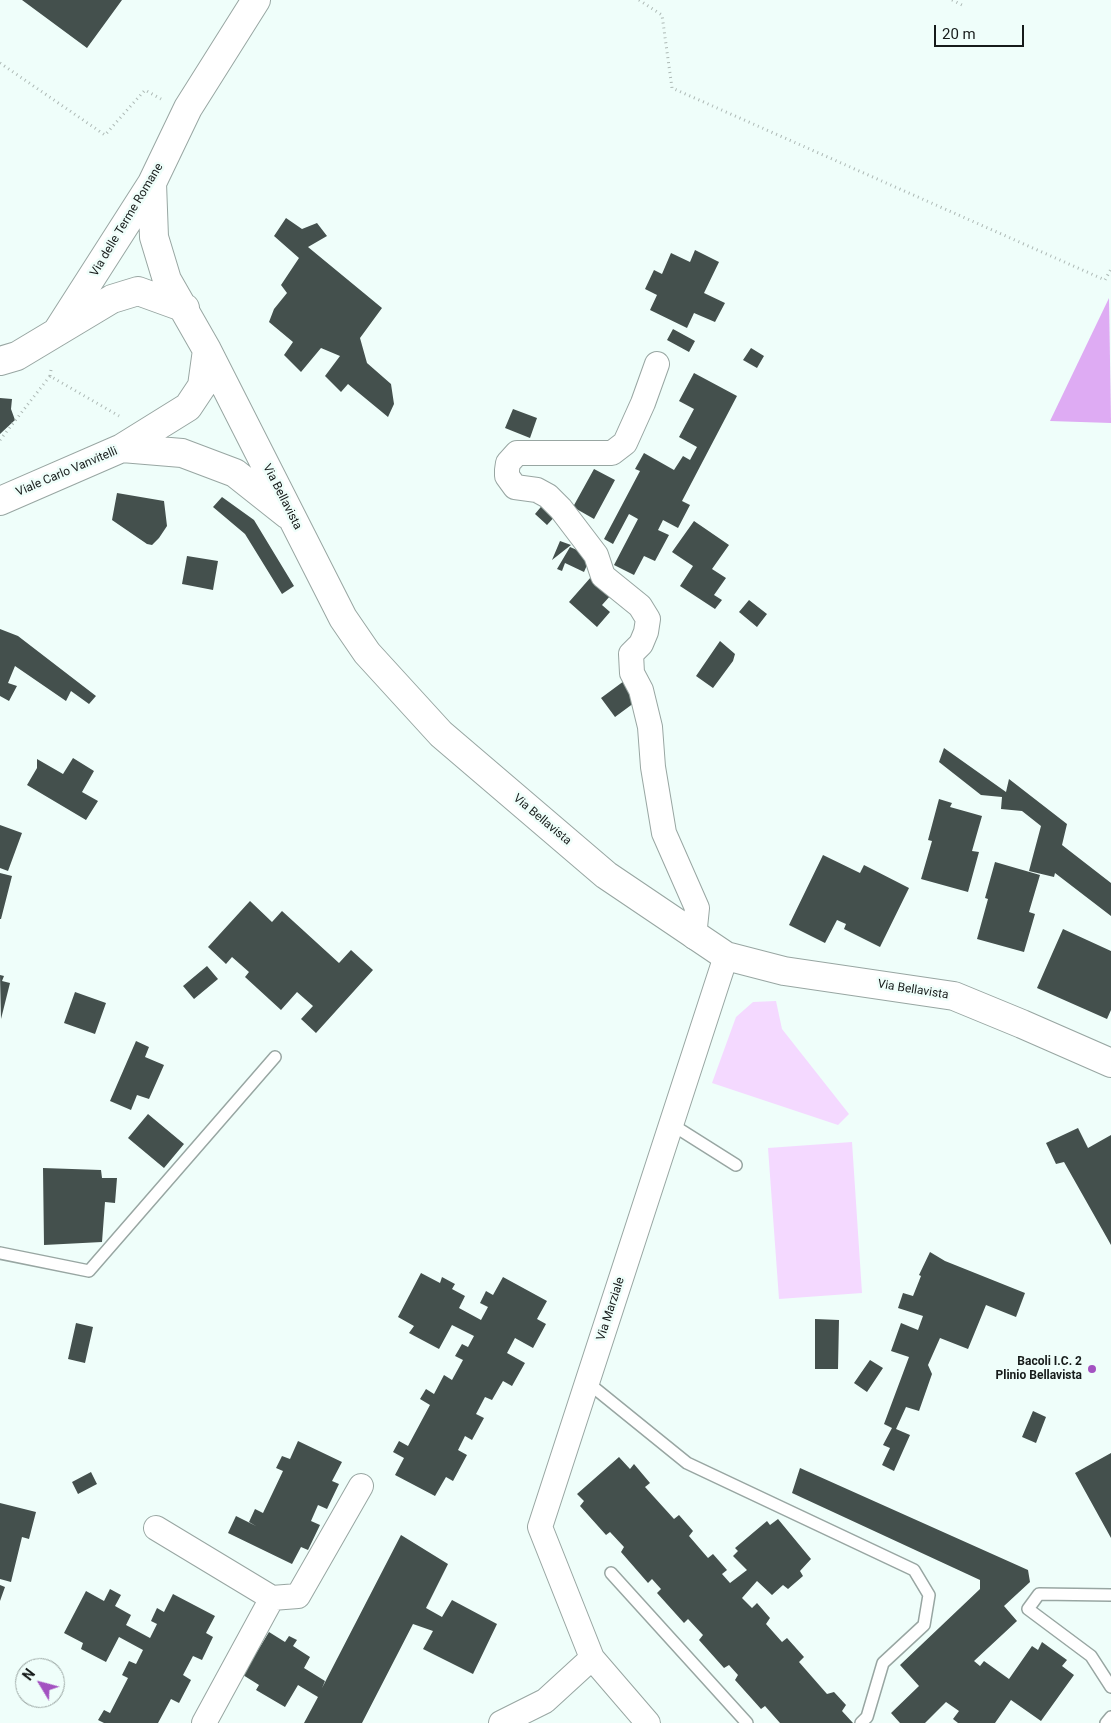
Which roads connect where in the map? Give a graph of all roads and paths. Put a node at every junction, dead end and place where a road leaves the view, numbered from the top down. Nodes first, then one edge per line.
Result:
1 (256, 0) edge
2 (639, 0) edge
3 (952, 0) edge
4 (964, 6) dead end
5 (0, 63) edge
6 (158, 108) dead end
7 (152, 183) junction
8 (1111, 269) edge
9 (185, 308) junction
10 (58, 330) junction
11 (207, 350) junction
12 (0, 361) edge
13 (657, 364) dead end
14 (50, 376) junction
15 (0, 440) edge
16 (122, 448) junction
17 (0, 501) edge
18 (295, 521) junction
19 (694, 936) junction
20 (726, 956) junction
21 (275, 1057) dead end
22 (1111, 1064) edge
23 (671, 1124) junction
24 (736, 1165) dead end
25 (0, 1253) edge
26 (587, 1382) junction
27 (361, 1486) dead end
28 (156, 1528) dead end
29 (611, 1573) dead end
30 (1111, 1595) edge
31 (272, 1598) junction
32 (592, 1658) junction
33 (1111, 1687) edge
34 (1111, 1717) edge
35 (204, 1723) edge
36 (501, 1723) edge
37 (648, 1723) edge
38 (747, 1723) edge
39 (861, 1723) edge
40 (1106, 1723) edge

1 - 7 street, Via delle Terme Romane
2 - 8 path
3 - 4 path
5 - 6 path
7 - 9 street, Via Bellavista
7 - 10 street, Via delle Terme Romane
9 - 10 street
9 - 11 street, Via Bellavista
10 - 12 street, Via delle Terme Romane
10 - 14 path
11 - 16 street
11 - 18 street, Via Bellavista
13 - 19 street
14 - 15 path
14 - 16 path
16 - 17 street, Viale Carlo Vanvitelli
16 - 18 street, Viale Carlo Vanvitelli
18 - 19 street, Via Bellavista
19 - 20 street, Via Bellavista
20 - 22 street, Via Bellavista
20 - 23 street, Via Marziale
21 - 25 lane
23 - 24 lane
23 - 26 street, Via Marziale
26 - 32 street, Via Marziale
26 - 39 lane
27 - 31 street
28 - 31 street
29 - 38 lane
30 - 33 lane
31 - 35 street
32 - 36 street
32 - 37 street, Via Marziale
34 - 40 lane

